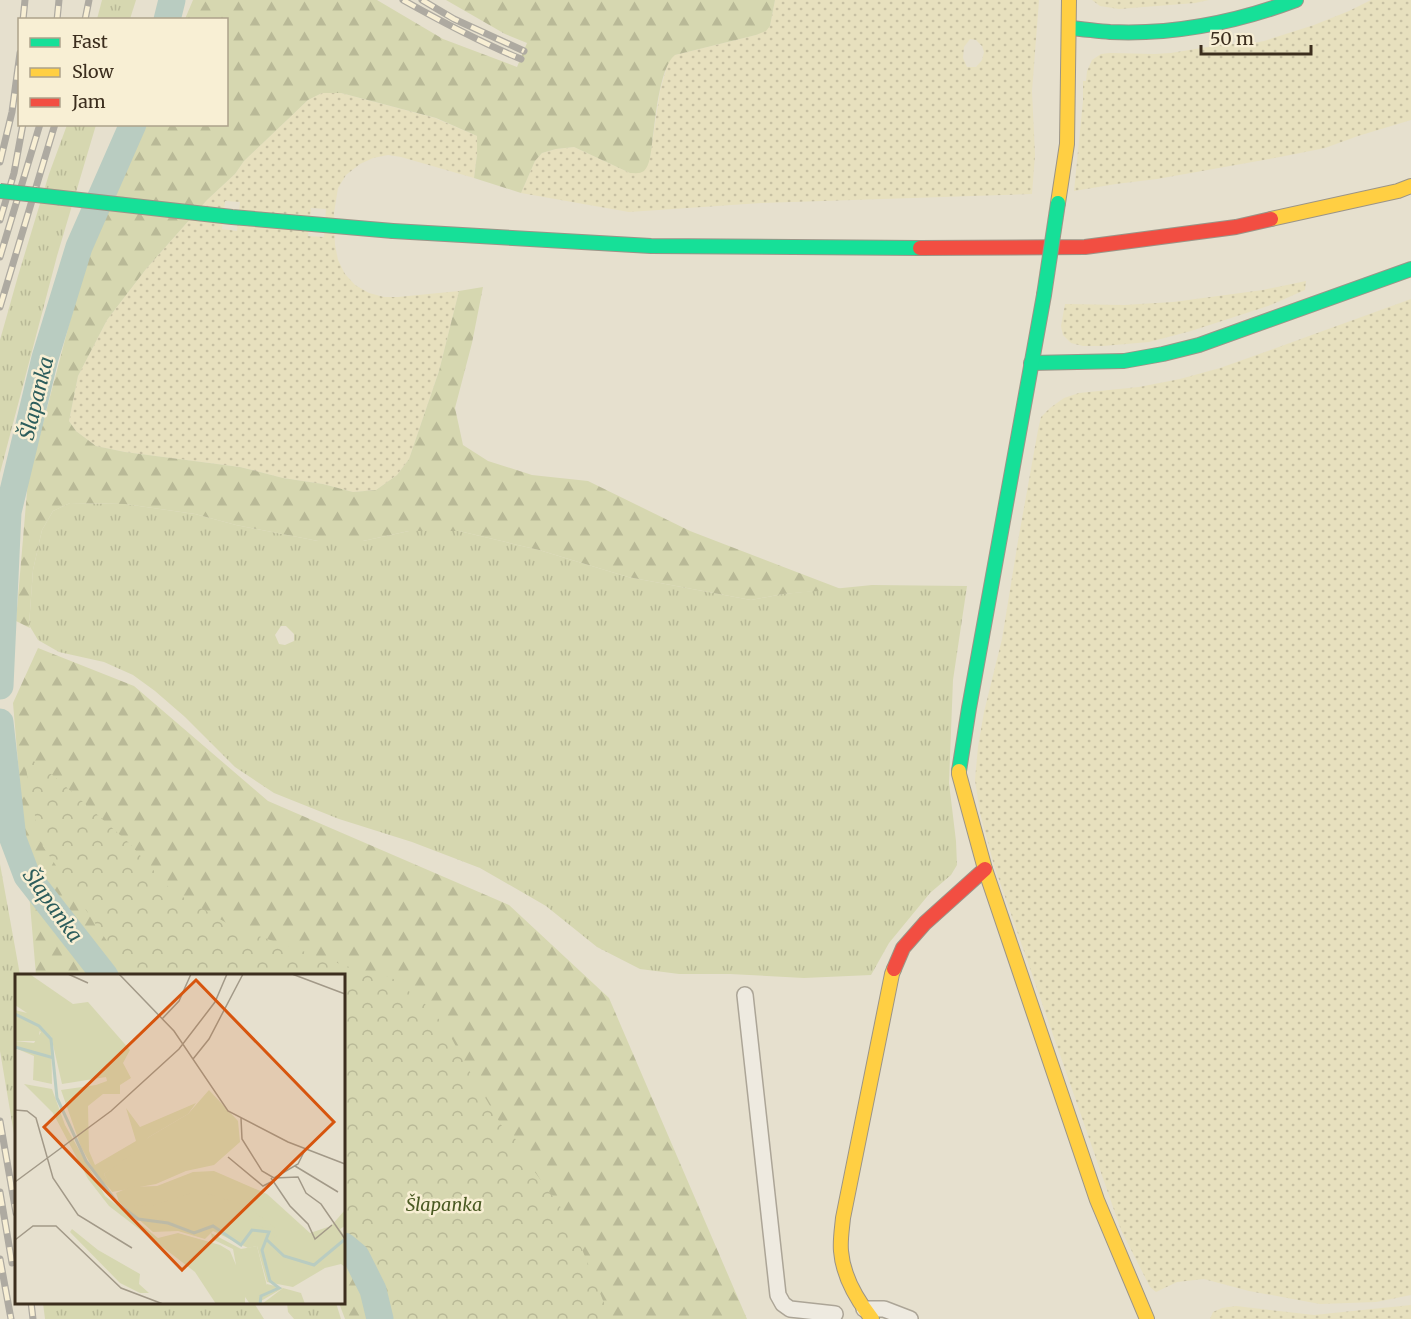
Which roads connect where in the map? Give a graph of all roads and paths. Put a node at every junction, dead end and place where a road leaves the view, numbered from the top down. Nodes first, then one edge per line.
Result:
1 (1069, 0) edge
2 (1296, 0) edge
3 (1069, 28) junction
4 (1411, 186) edge
5 (0, 191) edge
6 (1411, 269) edge
7 (1031, 363) junction
8 (985, 868) junction
9 (745, 995) dead end
10 (855, 1294) junction
11 (868, 1314) edge
12 (835, 1316) edge
13 (1143, 1317) edge
14 (910, 1319) edge

1 - 3 street
2 - 3 street
3 - 7 street, bridge
4 - 5 street, bridge
6 - 7 street
7 - 8 street
8 - 10 street
8 - 13 street
9 - 12 street
10 - 11 street
10 - 12 street
11 - 14 street

